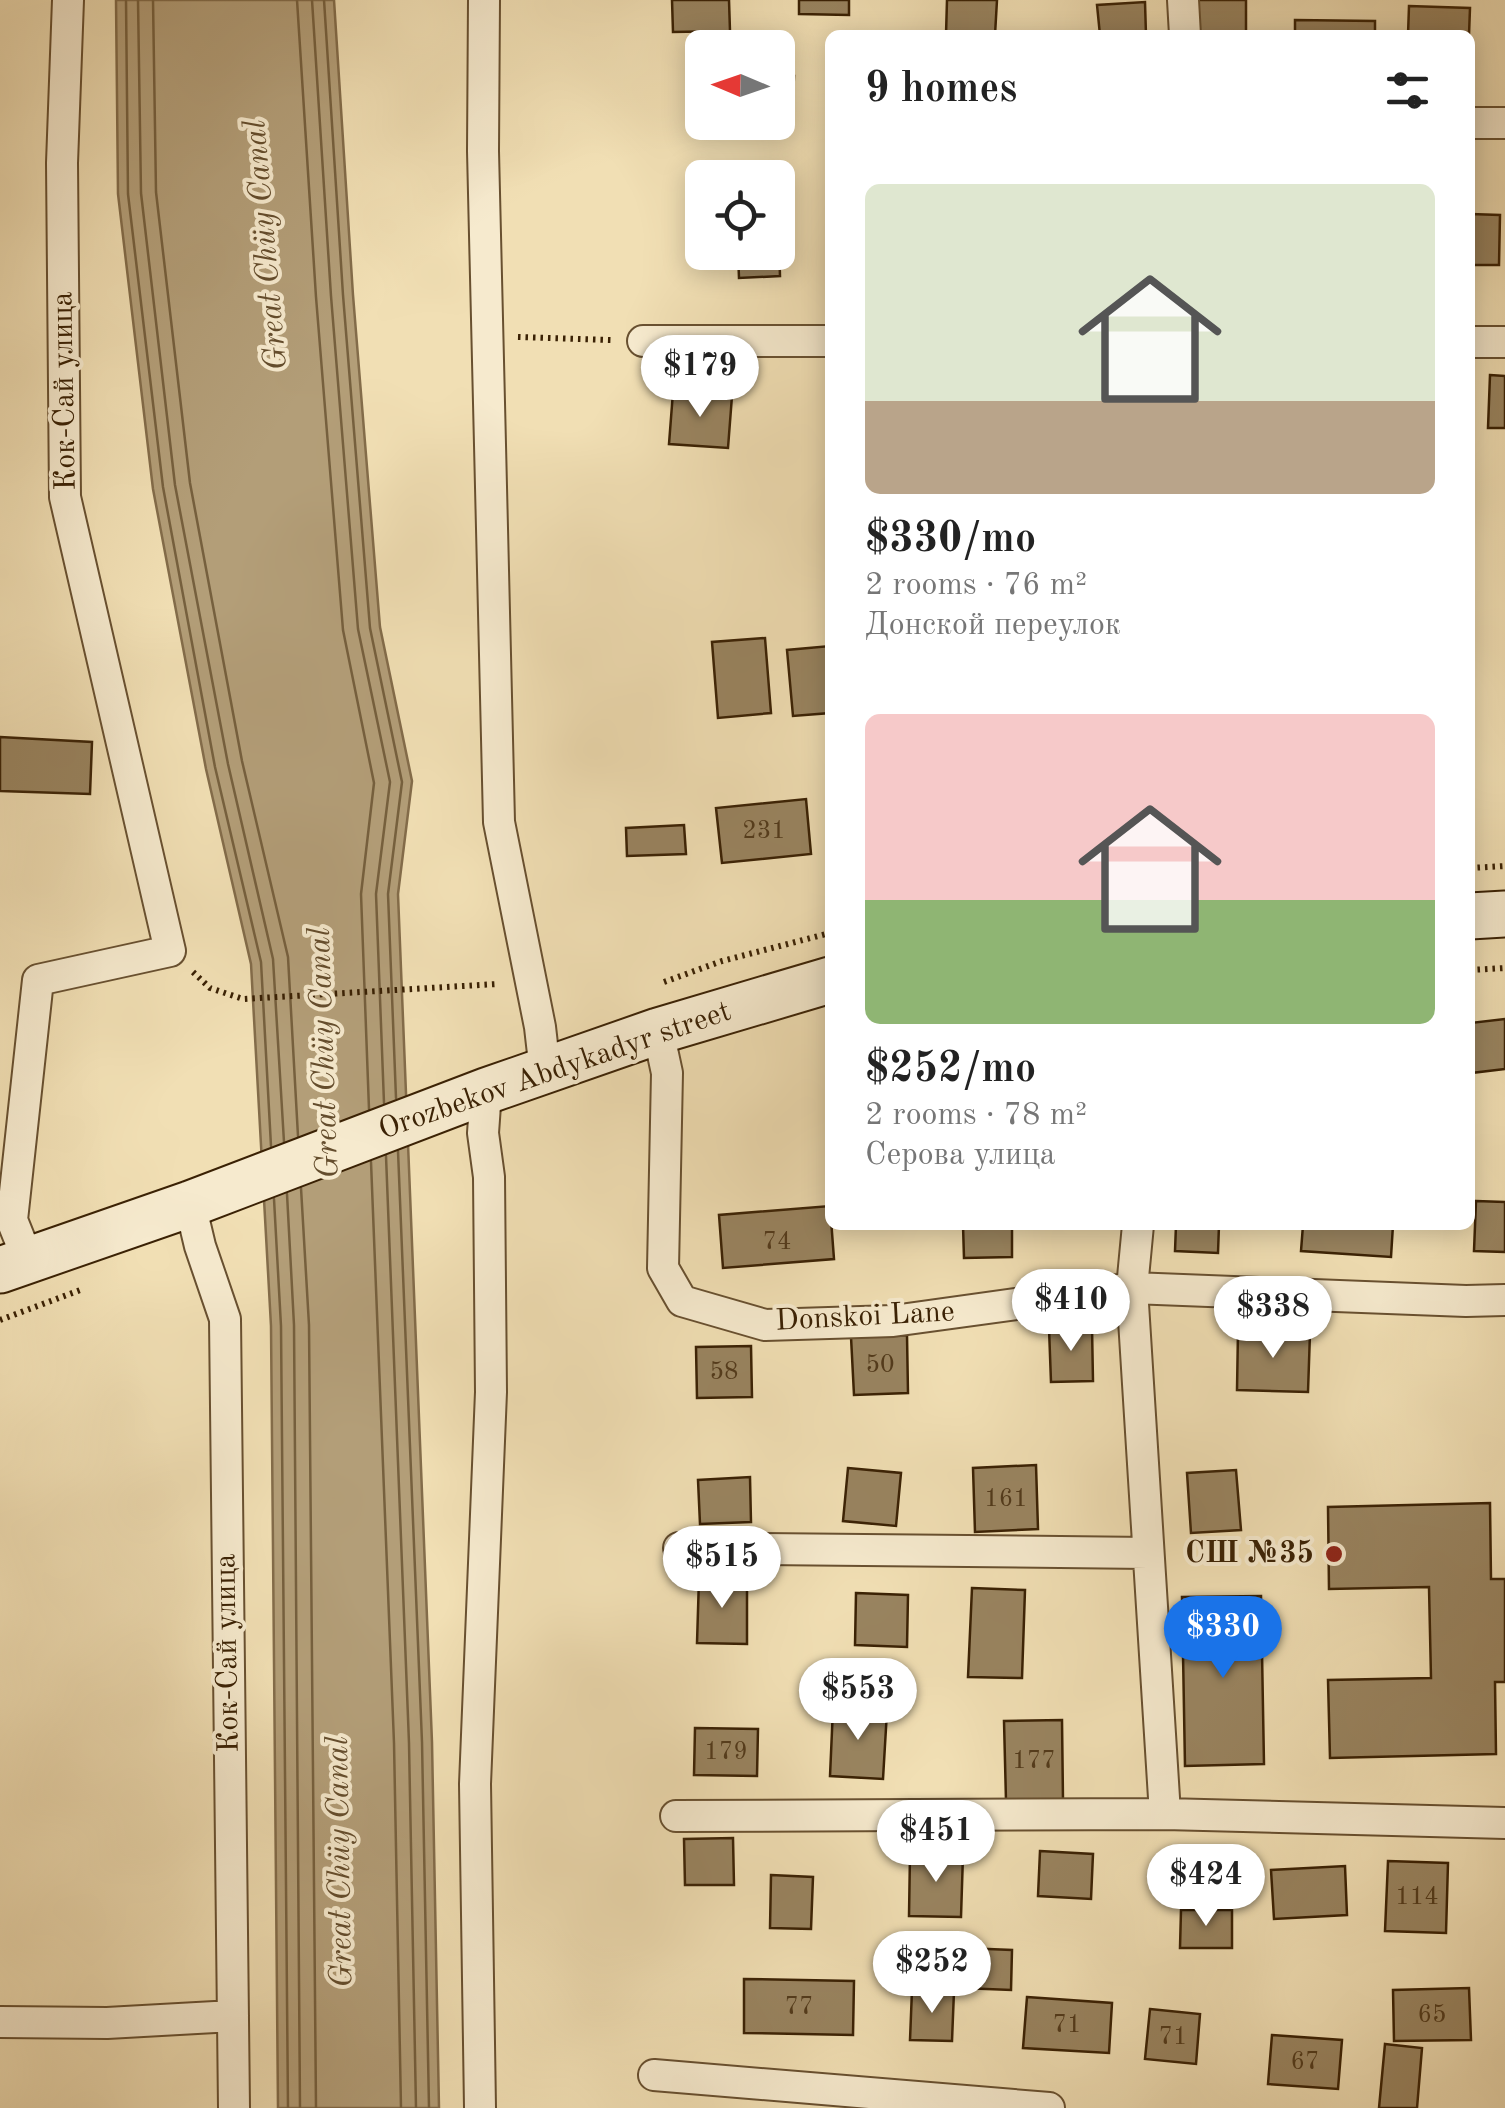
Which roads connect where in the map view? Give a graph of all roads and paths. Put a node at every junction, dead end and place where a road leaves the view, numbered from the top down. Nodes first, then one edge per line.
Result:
1 (68, 0) edge
2 (484, 0) edge
3 (1183, 0) edge
4 (1185, 30) edge
5 (1475, 123) edge
6 (1505, 124) edge
7 (487, 335) junction
8 (643, 341) joint
9 (825, 341) edge
10 (1475, 342) edge
11 (1505, 342) edge
12 (1505, 866) edge
13 (1475, 868) edge
14 (1505, 914) edge
15 (1475, 916) edge
16 (170, 951) junction
17 (1505, 968) edge
18 (1475, 970) edge
19 (825, 981) edge
20 (531, 982) junction
21 (658, 1031) junction
22 (545, 1070) junction
23 (469, 1098) junction
24 (204, 1199) junction
25 (1138, 1230) edge
26 (14, 1265) edge
27 (1132, 1288) junction
28 (1505, 1300) edge
29 (679, 1548) dead end
30 (1148, 1553) junction
31 (1164, 1814) junction
32 (676, 1816) dead end
33 (1505, 1822) edge
34 (233, 2016) junction
35 (0, 2022) edge
36 (654, 2076) dead end
37 (234, 2108) edge
38 (480, 2108) edge
39 (1049, 2108) edge

1 - 16 street, Кок-Сай улица
2 - 7 street
3 - 4 street
5 - 6 street
7 - 8 path
7 - 20 street
8 - 9 street
10 - 11 street
12 - 13 path
14 - 15 street
16 - 20 path
16 - 26 street
17 - 18 path
19 - 21 street, Orozbekov Abdykadyr street
20 - 22 street
21 - 22 street, Orozbekov Abdykadyr street
21 - 27 street, Donskoi Lane
22 - 23 street, Orozbekov Abdykadyr street
23 - 24 street, Orozbekov Abdykadyr street
23 - 38 street
24 - 26 street, Orozbekov Abdykadyr street
24 - 34 street, Кок-Сай улица
25 - 27 street
27 - 28 street, Donskoi Lane
27 - 30 street
29 - 30 street
30 - 31 street
31 - 32 street
31 - 33 street
34 - 35 street
34 - 37 street, Кок-Сай улица
36 - 39 street

